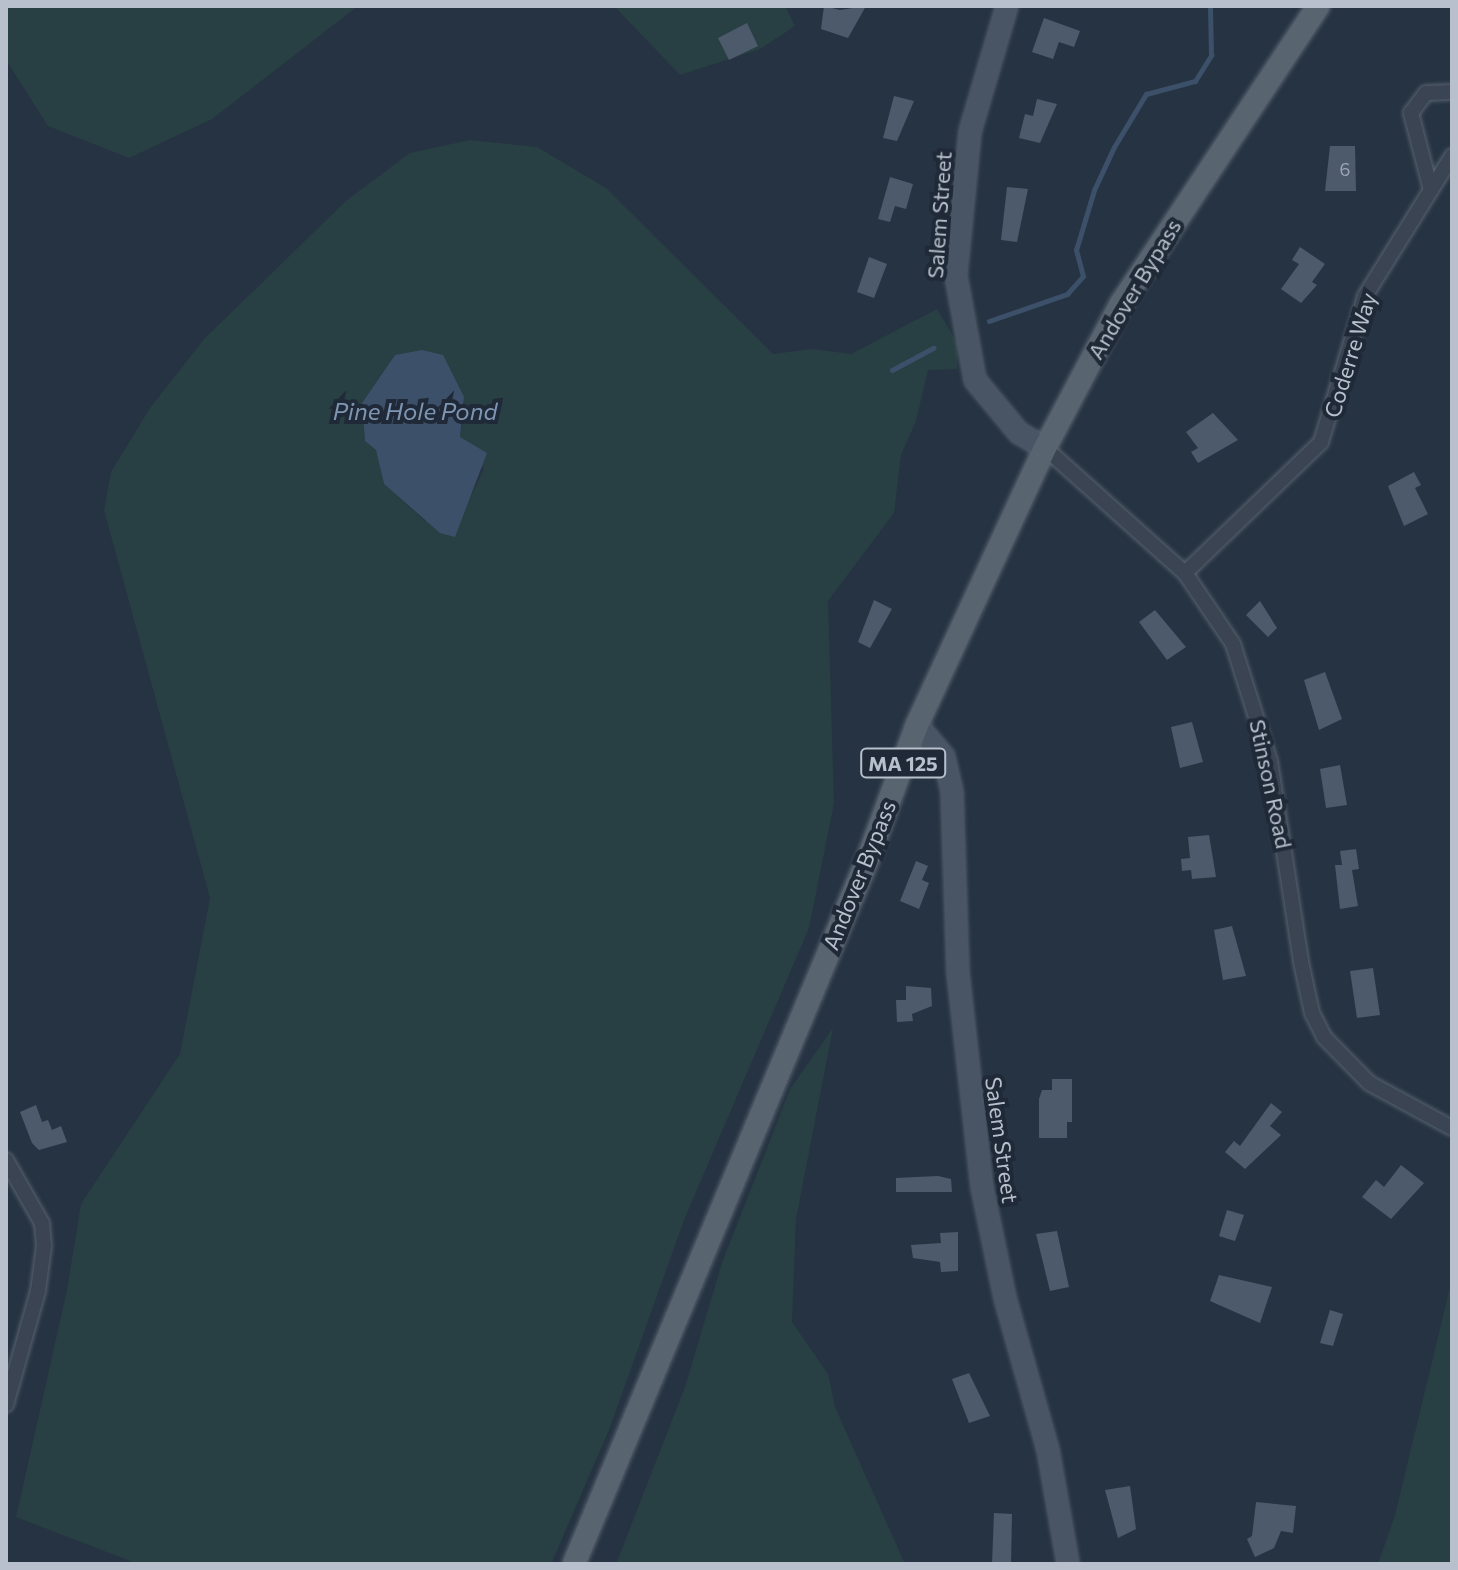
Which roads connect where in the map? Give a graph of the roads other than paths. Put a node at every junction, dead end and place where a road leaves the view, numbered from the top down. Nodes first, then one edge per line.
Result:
1 (1007, 6) edge
2 (1318, 6) edge
3 (1452, 92) edge
4 (1452, 156) edge
5 (1431, 190) junction
6 (1045, 448) junction
7 (1185, 573) junction
8 (917, 725) junction
9 (1452, 1128) edge
10 (6, 1160) edge
11 (6, 1405) edge
12 (574, 1564) edge
13 (1068, 1564) edge

1 - 6 street, Salem Street
2 - 6 main road, Andover Bypass / MA 125
3 - 5 street
4 - 5 street, Coderre Way
5 - 7 street, Coderre Way
6 - 7 street, Stinson Road
6 - 8 main road, Andover Bypass / MA 125
7 - 9 street, Stinson Road
8 - 12 main road, Andover Bypass / MA 125
8 - 13 street, Salem Street
10 - 11 street

